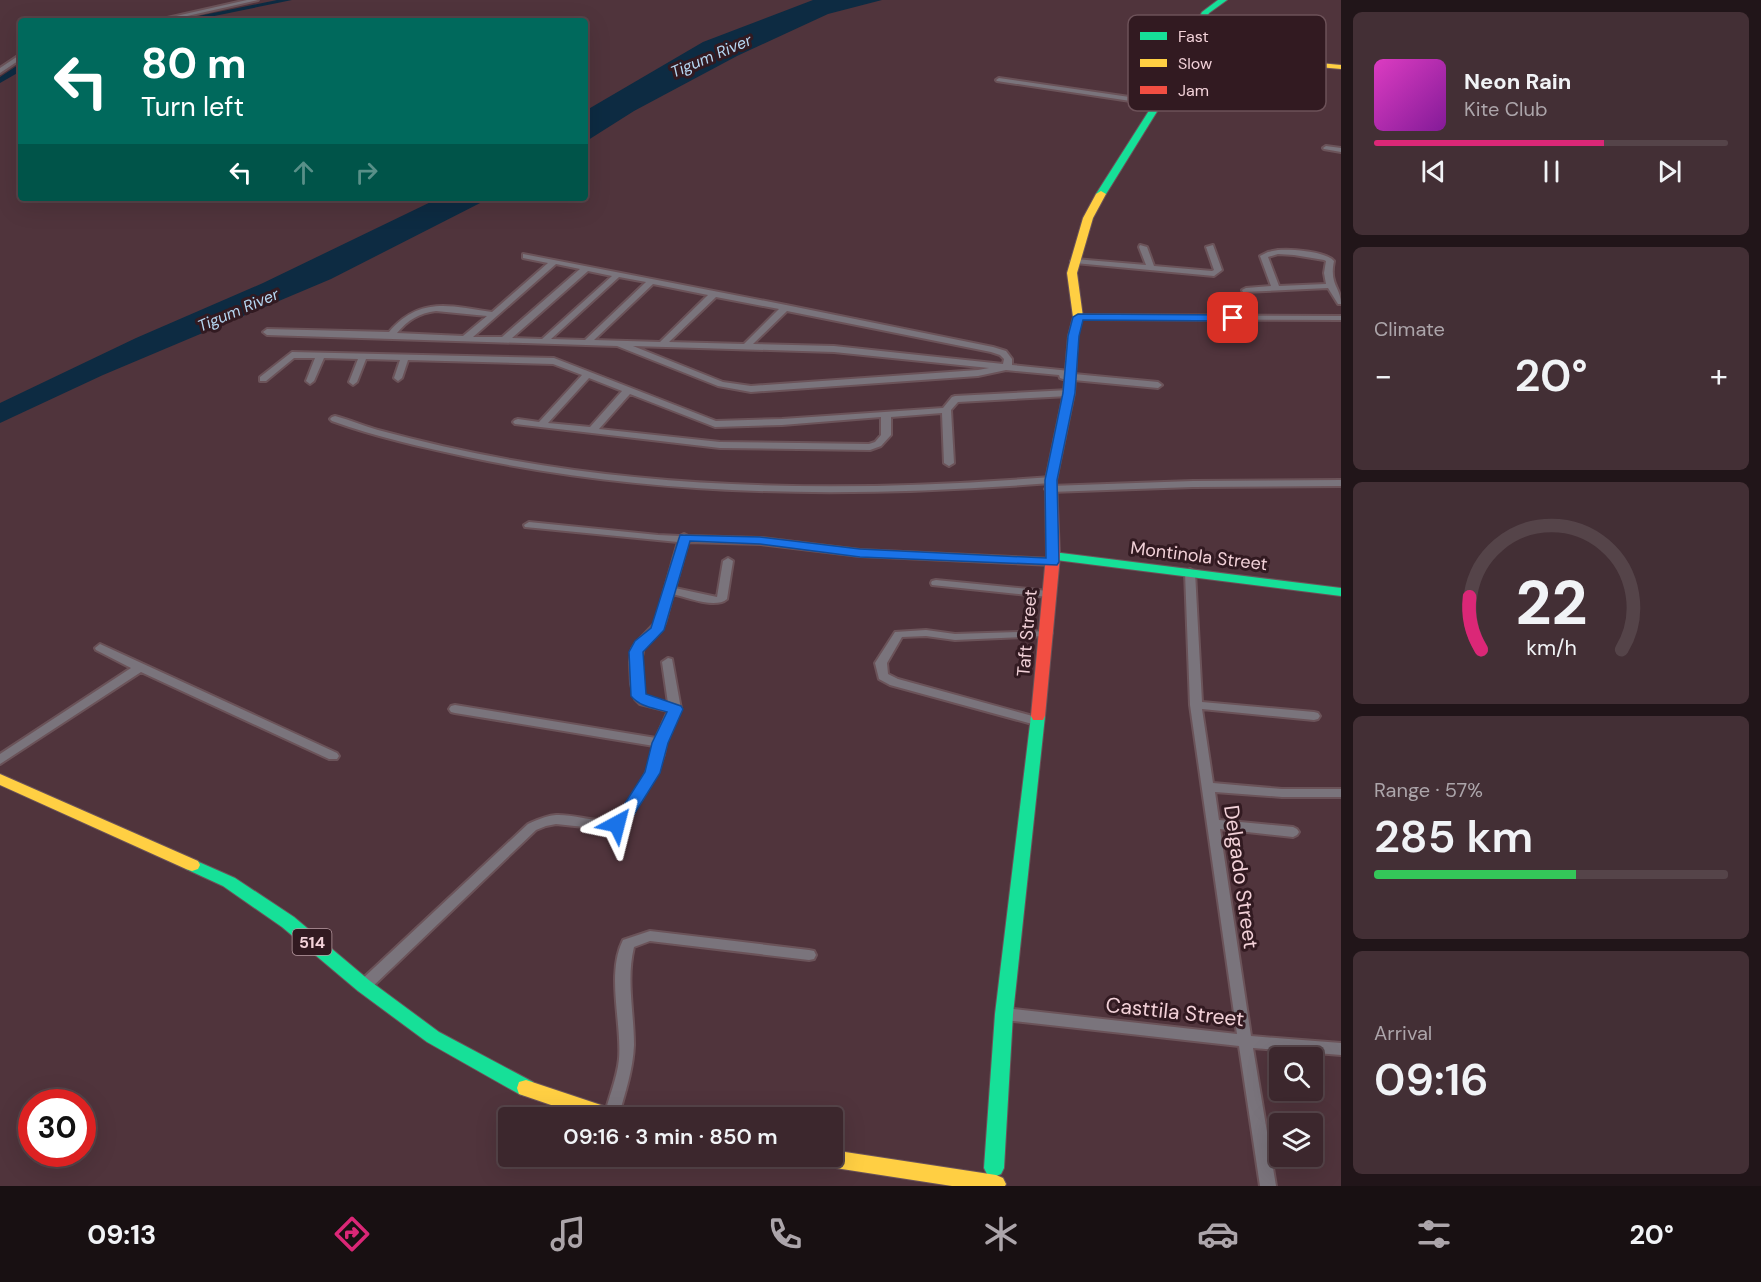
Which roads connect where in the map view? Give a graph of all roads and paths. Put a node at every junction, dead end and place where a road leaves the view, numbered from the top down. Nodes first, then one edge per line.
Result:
1 (255, 0) edge
2 (1223, 0) edge
3 (1205, 15) edge
4 (171, 18) edge
5 (18, 58) edge
6 (1326, 66) edge
7 (1341, 67) edge
8 (0, 71) edge
9 (999, 80) dead end
10 (1128, 99) edge
11 (1153, 111) edge
12 (1326, 148) dead end
13 (1341, 150) edge
14 (1143, 247) dead end
15 (1210, 247) dead end
16 (525, 256) dead end
17 (1075, 261) junction
18 (554, 262) junction
19 (586, 268) junction
20 (1151, 269) junction
21 (618, 274) junction
22 (652, 281) junction
23 (1329, 286) junction
24 (1276, 288) junction
25 (1246, 290) dead end
26 (715, 293) junction
27 (1341, 302) edge
28 (786, 307) junction
29 (491, 314) junction
30 (1078, 317) junction
31 (1341, 318) edge
32 (267, 332) dead end
33 (392, 335) junction
34 (465, 339) junction
35 (504, 340) junction
36 (544, 341) junction
37 (586, 342) junction
38 (620, 344) junction
39 (662, 344) junction
40 (747, 346) junction
41 (321, 355) junction
42 (363, 356) junction
43 (405, 357) junction
44 (947, 360) junction
45 (1007, 367) junction
46 (587, 374) junction
47 (951, 375) junction
48 (1070, 375) junction
49 (398, 378) dead end
50 (263, 379) dead end
51 (310, 381) dead end
52 (353, 382) dead end
53 (1158, 385) dead end
54 (628, 390) junction
55 (1069, 393) junction
56 (946, 410) junction
57 (885, 415) junction
58 (335, 419) dead end
59 (518, 422) dead end
60 (542, 424) junction
61 (592, 430) junction
62 (949, 463) dead end
63 (1341, 483) edge
64 (1051, 485) junction
65 (529, 525) dead end
66 (684, 537) junction
67 (1053, 559) junction
68 (728, 561) dead end
69 (1190, 572) junction
70 (936, 584) dead end
71 (669, 590) junction
72 (1341, 592) edge
73 (1048, 594) junction
74 (1047, 633) junction
75 (100, 648) dead end
76 (668, 662) dead end
77 (140, 667) junction
78 (1196, 705) junction
79 (455, 709) dead end
80 (675, 709) junction
81 (1314, 716) dead end
82 (1036, 720) junction
83 (660, 743) junction
84 (333, 756) dead end
85 (0, 760) edge
86 (0, 778) edge
87 (1208, 787) junction
88 (1341, 794) edge
89 (1213, 824) junction
90 (1293, 832) dead end
91 (809, 956) dead end
92 (364, 986) junction
93 (1004, 1014) junction
94 (1245, 1041) junction
95 (1341, 1048) edge
96 (583, 1107) edge
97 (615, 1107) edge
98 (843, 1160) edge
99 (990, 1184) edge
100 (1268, 1186) edge

1 - 4 street
2 - 3 main road, Taft Street
5 - 8 street
6 - 7 main road
9 - 10 street
11 - 17 main road, Taft Street
12 - 13 street
14 - 20 street
15 - 20 street
16 - 18 street
17 - 20 street
17 - 30 main road, Taft Street
18 - 19 street
18 - 29 street
19 - 21 street
19 - 35 street
21 - 22 street
21 - 36 street
22 - 26 street
22 - 37 street
23 - 24 street
23 - 24 street
23 - 27 street
24 - 25 street
26 - 28 street
26 - 39 street
28 - 40 street
28 - 45 street
29 - 33 street
29 - 34 street
30 - 31 street
30 - 48 main road, Taft Street
32 - 33 street
33 - 34 street
34 - 35 street
35 - 36 street
36 - 37 street
37 - 38 street
38 - 39 street
38 - 47 street
39 - 40 street
40 - 44 street
41 - 42 street
41 - 50 street
41 - 51 street
42 - 43 street
42 - 52 street
43 - 46 street
43 - 49 street
44 - 45 street
44 - 47 street
45 - 47 street
45 - 48 street
46 - 54 street
46 - 60 street
48 - 53 street
48 - 55 main road, Taft Street
54 - 57 street
54 - 61 street
55 - 56 street
55 - 64 main road, Taft Street
56 - 57 street
56 - 62 street
57 - 61 street
58 - 64 street
59 - 60 street
60 - 61 street
63 - 64 street
64 - 67 main road, Taft Street
65 - 66 street
66 - 67 street
66 - 71 street
67 - 69 main road, Montinola Street
67 - 73 main road, Taft Street
68 - 71 street
69 - 72 main road, Montinola Street
69 - 78 street, Delgado Street
70 - 73 street
71 - 80 street
73 - 74 main road, Taft Street
74 - 82 main road, Taft Street
74 - 82 street
75 - 77 street
76 - 80 street
77 - 84 street
77 - 85 street
78 - 81 street
78 - 87 street, Delgado Street
79 - 83 street
80 - 83 street
82 - 93 main road, Taft Street
83 - 92 street
86 - 92 main road, 514
87 - 88 street
87 - 89 street, Delgado Street
89 - 90 street
89 - 94 street, Delgado Street
91 - 97 street
92 - 96 main road, 514
93 - 94 street, Casttila Street
93 - 99 main road, Taft Street
94 - 95 street, Casttila Street
94 - 100 street, Delgado Street
98 - 99 main road

